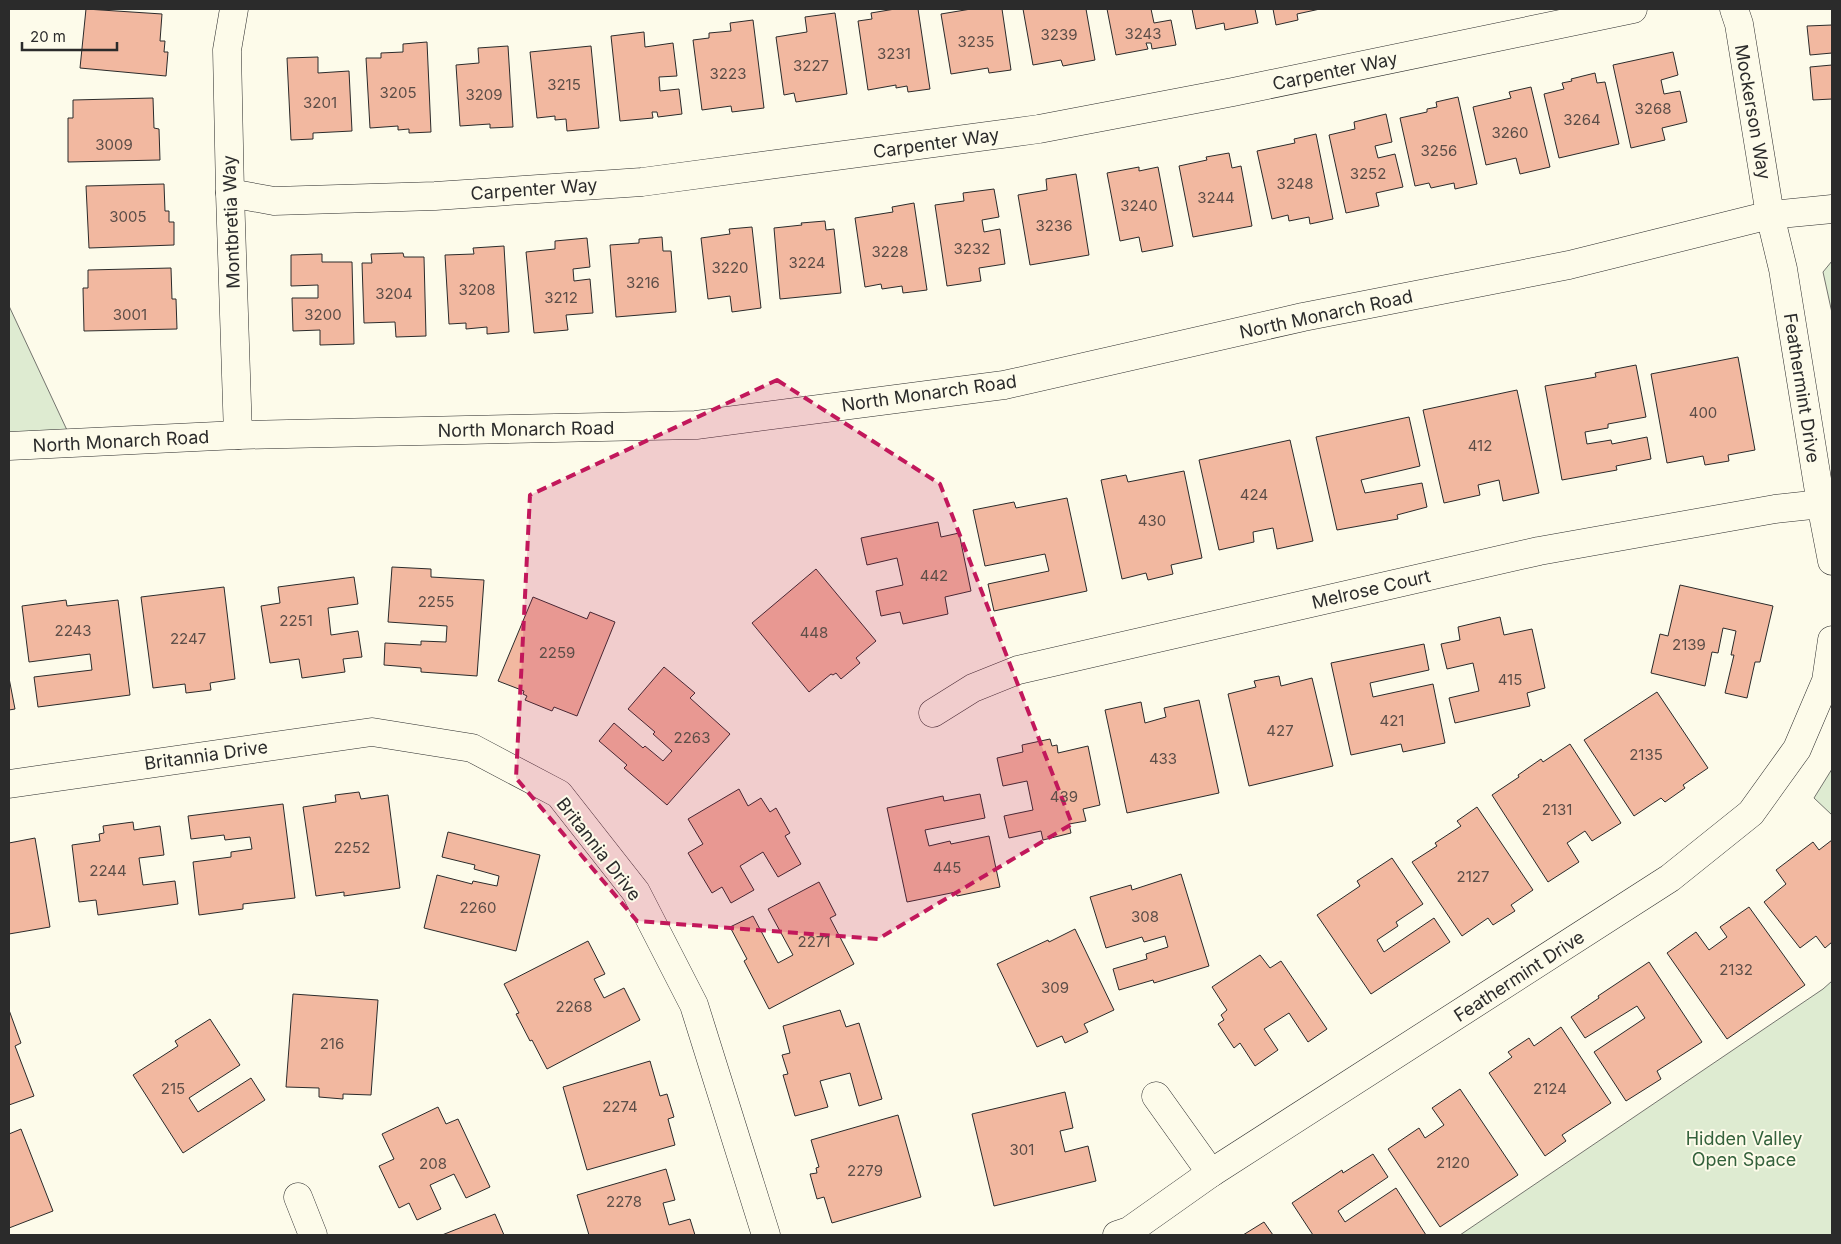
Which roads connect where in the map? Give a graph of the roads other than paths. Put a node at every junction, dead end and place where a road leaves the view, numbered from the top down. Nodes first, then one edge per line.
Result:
1 (234, 9) edge
2 (1633, 9) edge
3 (1734, 9) edge
4 (230, 193) junction
5 (1832, 209) edge
6 (1770, 215) junction
7 (238, 435) junction
8 (9, 446) edge
9 (1821, 504) junction
10 (1832, 561) edge
11 (1832, 640) edge
12 (933, 713) dead end
13 (9, 784) edge
14 (1156, 1096) dead end
15 (1211, 1173) junction
16 (298, 1197) dead end
17 (313, 1235) edge
18 (766, 1235) edge
19 (1117, 1235) edge

1 - 4 street, Montbretia Way
2 - 4 street, Carpenter Way
3 - 6 street, Mockerson Way
4 - 7 street, Montbretia Way
5 - 6 street, North Monarch Road
6 - 7 street, North Monarch Road
6 - 9 street, Feathermint Drive
7 - 8 street, North Monarch Road
9 - 10 street, Feathermint Drive
9 - 12 street, Melrose Court
11 - 15 street, Feathermint Drive
13 - 18 street, Britannia Drive
14 - 15 street
15 - 19 street, Feathermint Drive
16 - 17 street

